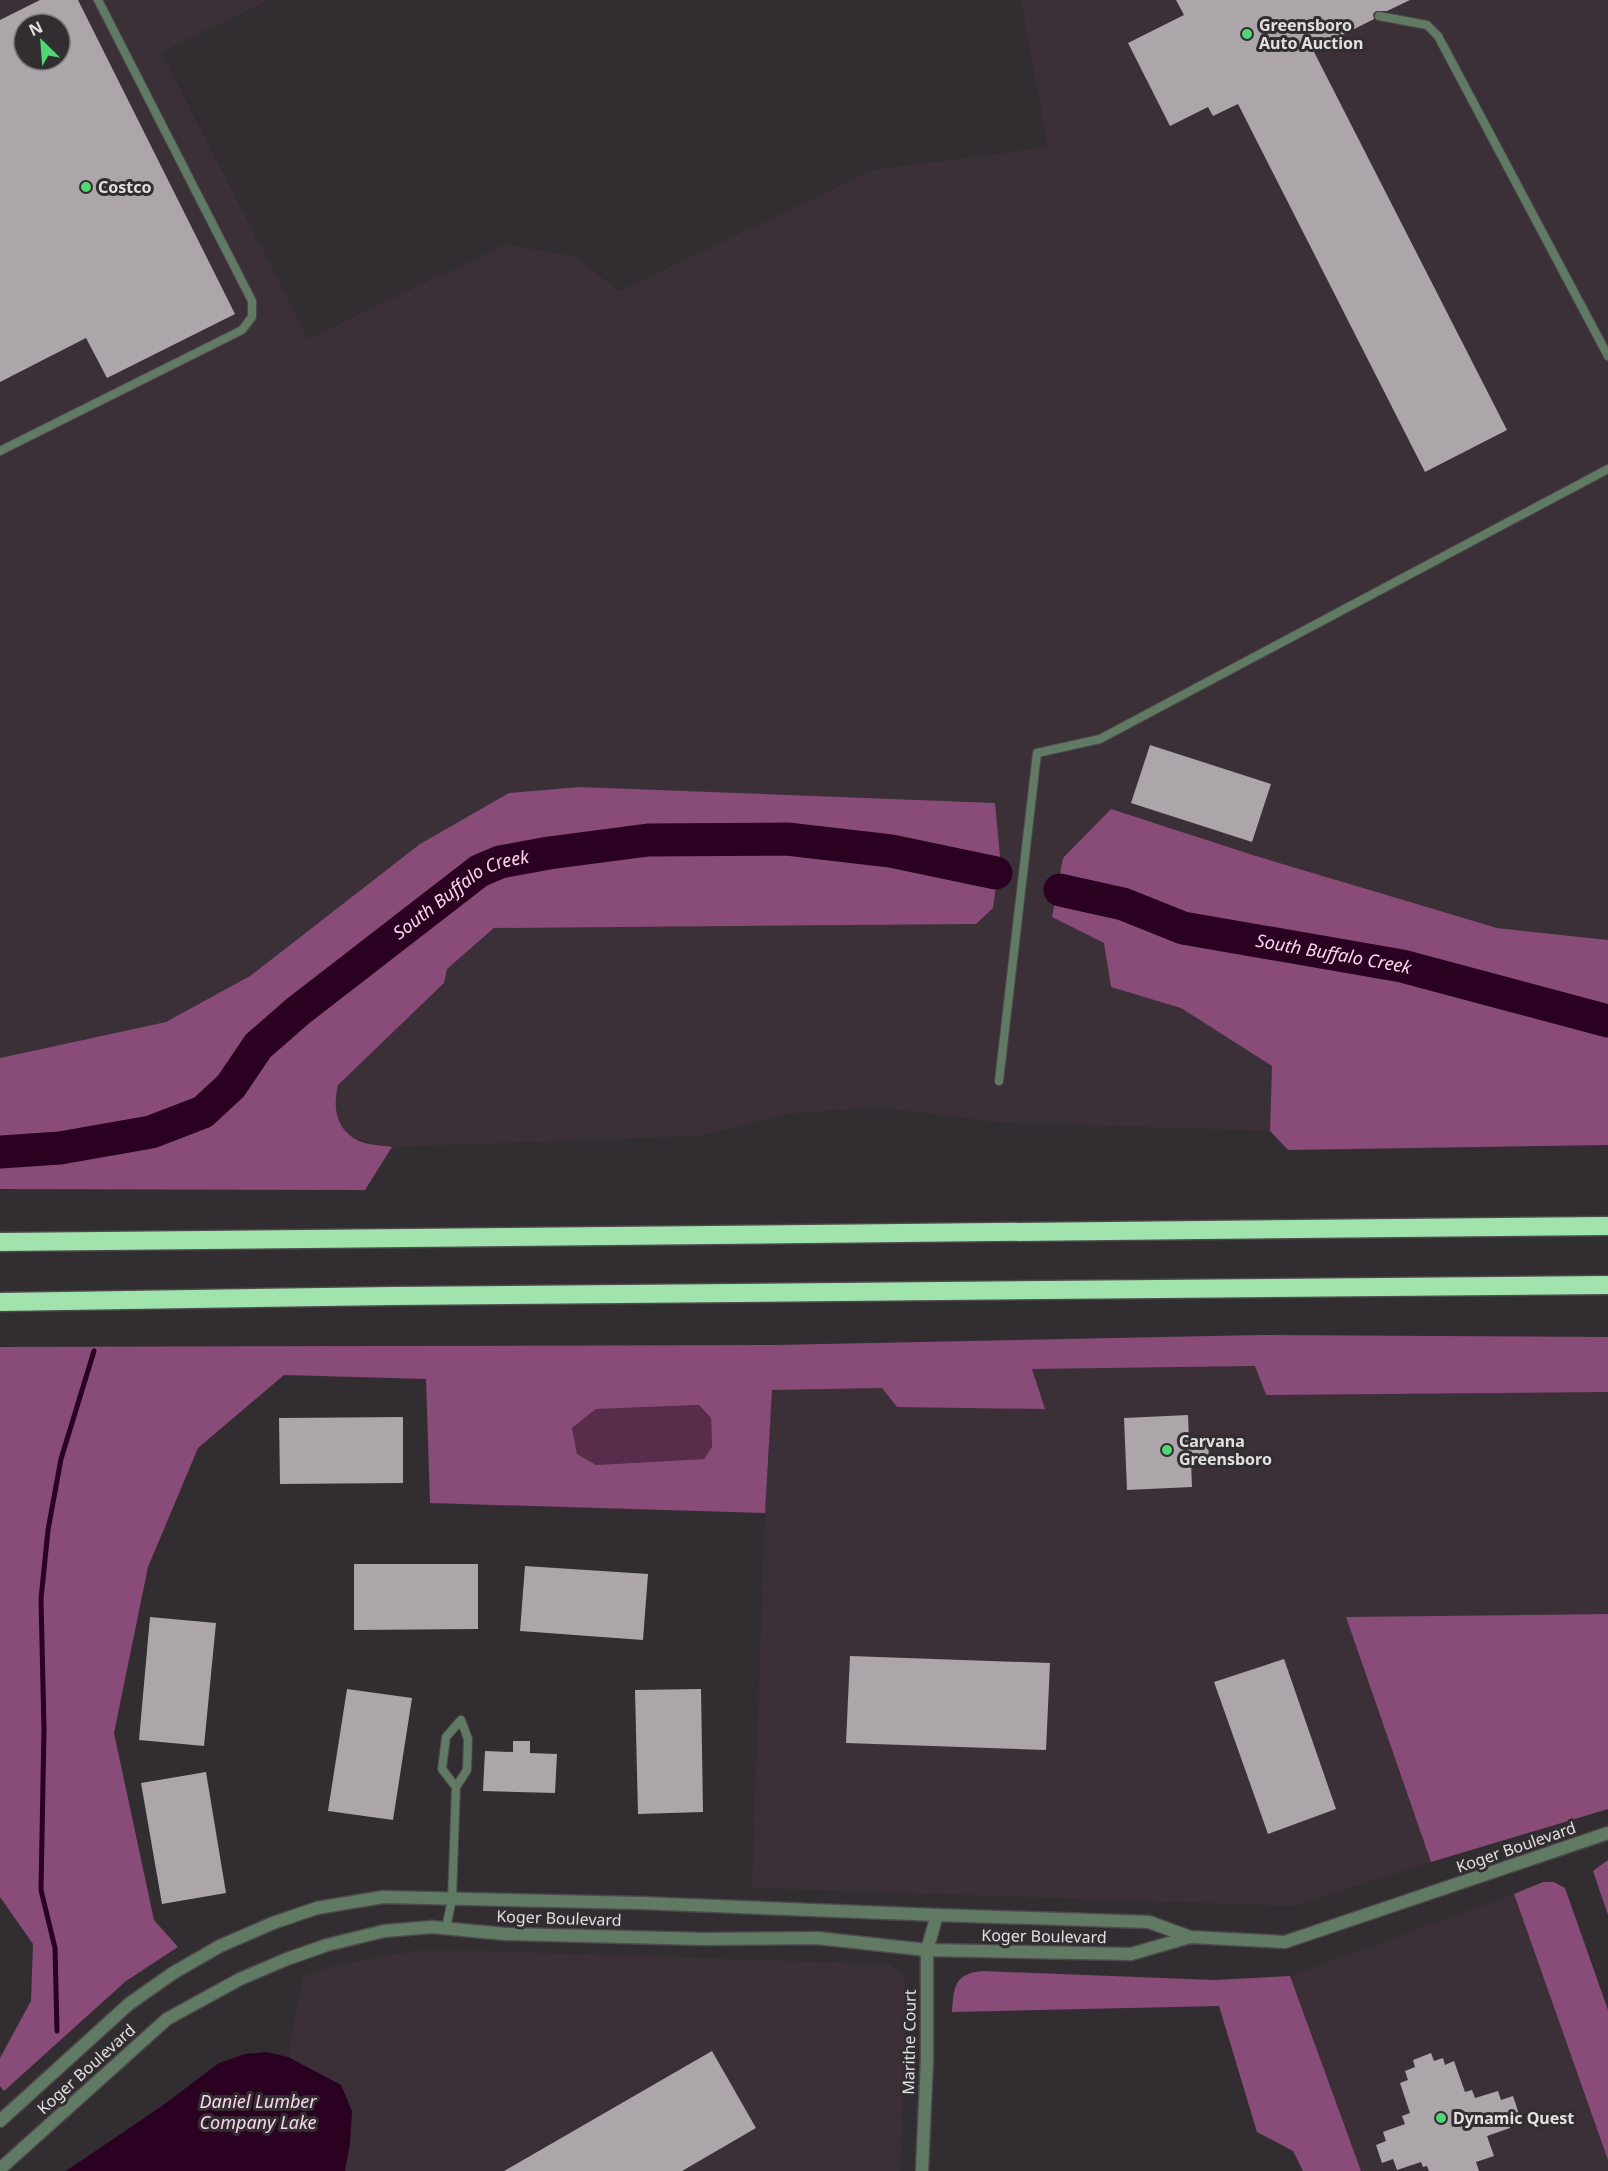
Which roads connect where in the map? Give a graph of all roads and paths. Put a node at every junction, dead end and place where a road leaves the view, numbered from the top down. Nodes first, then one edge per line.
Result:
1 (98, 0) edge
2 (1379, 16) dead end
3 (1608, 356) edge
4 (0, 451) edge
5 (1608, 469) edge
6 (999, 1081) dead end
7 (1608, 1226) edge
8 (0, 1242) edge
9 (1608, 1285) edge
10 (0, 1302) edge
11 (456, 1787) junction
12 (1608, 1833) edge
13 (452, 1899) junction
14 (937, 1916) junction
15 (446, 1928) junction
16 (1190, 1937) junction
17 (927, 1950) junction
18 (0, 2121) edge
19 (0, 2169) edge
20 (922, 2171) edge

1 - 4 lane
2 - 3 lane
5 - 6 lane
7 - 8 highway
9 - 10 highway
11 - 11 lane
11 - 13 lane
12 - 16 street, Koger Boulevard
13 - 14 street, Koger Boulevard
13 - 15 lane
13 - 18 street, Koger Boulevard
14 - 16 street, Koger Boulevard
14 - 17 street, Marithe Court
15 - 17 street, Koger Boulevard
15 - 19 street, Koger Boulevard
16 - 17 street, Koger Boulevard
17 - 20 street, Marithe Court

